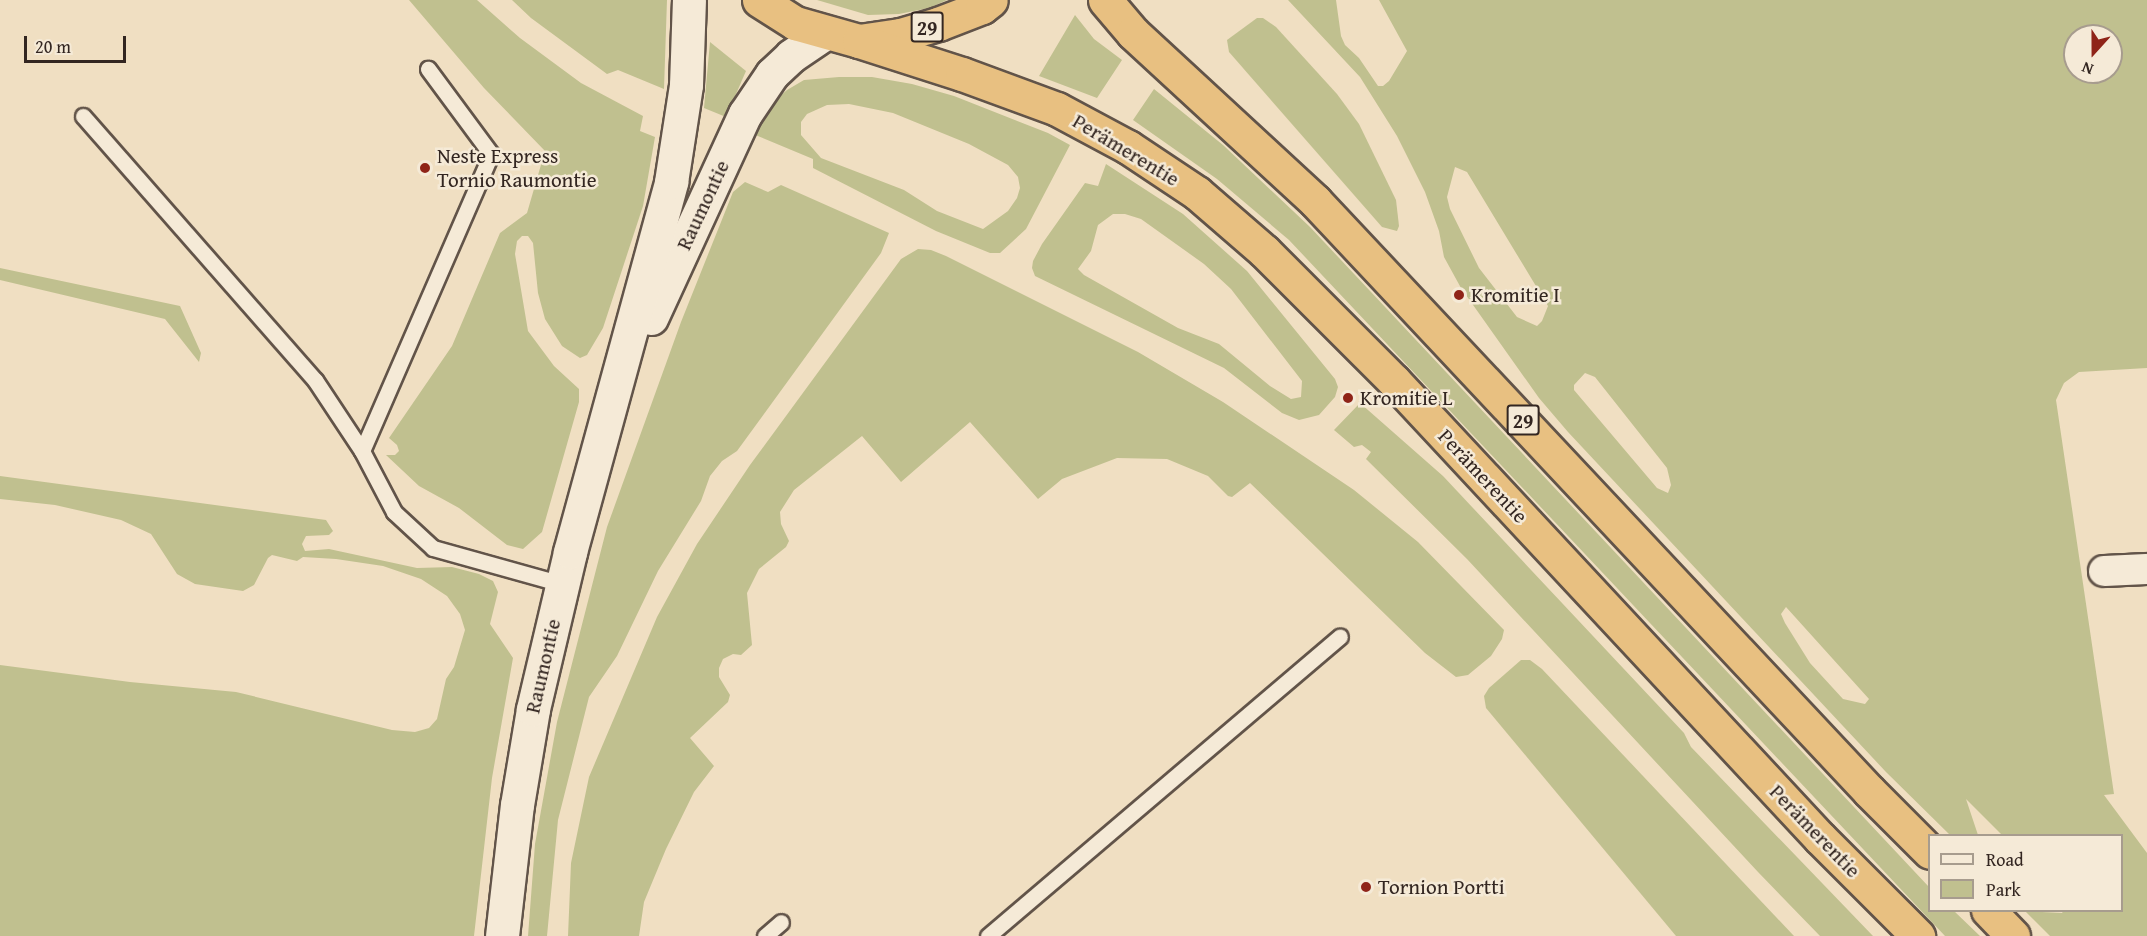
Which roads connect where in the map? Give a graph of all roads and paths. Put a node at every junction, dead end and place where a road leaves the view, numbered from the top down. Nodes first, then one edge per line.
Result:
1 (689, 0) edge
2 (759, 0) edge
3 (991, 0) edge
4 (1105, 0) edge
5 (825, 33) junction
6 (859, 41) junction
7 (428, 69) dead end
8 (83, 116) dead end
9 (613, 401) junction
10 (362, 451) junction
11 (2147, 569) edge
12 (2104, 572) dead end
13 (562, 584) junction
14 (1340, 636) dead end
15 (1928, 851) edge
16 (1990, 912) edge
17 (781, 922) dead end
18 (502, 936) edge
19 (765, 936) edge
20 (988, 936) edge
21 (1918, 936) edge
22 (2013, 936) edge

1 - 9 main road, Raumontie
2 - 5 highway, 29
3 - 6 highway, 29
4 - 15 highway, 29
5 - 6 highway, 29
5 - 9 main road, Raumontie
6 - 21 highway, Perämerentie / 29
7 - 10 lane
8 - 10 lane
9 - 13 main road, Raumontie
10 - 13 lane
11 - 12 street
13 - 18 main road, Raumontie
14 - 20 lane
16 - 22 highway
17 - 19 lane

